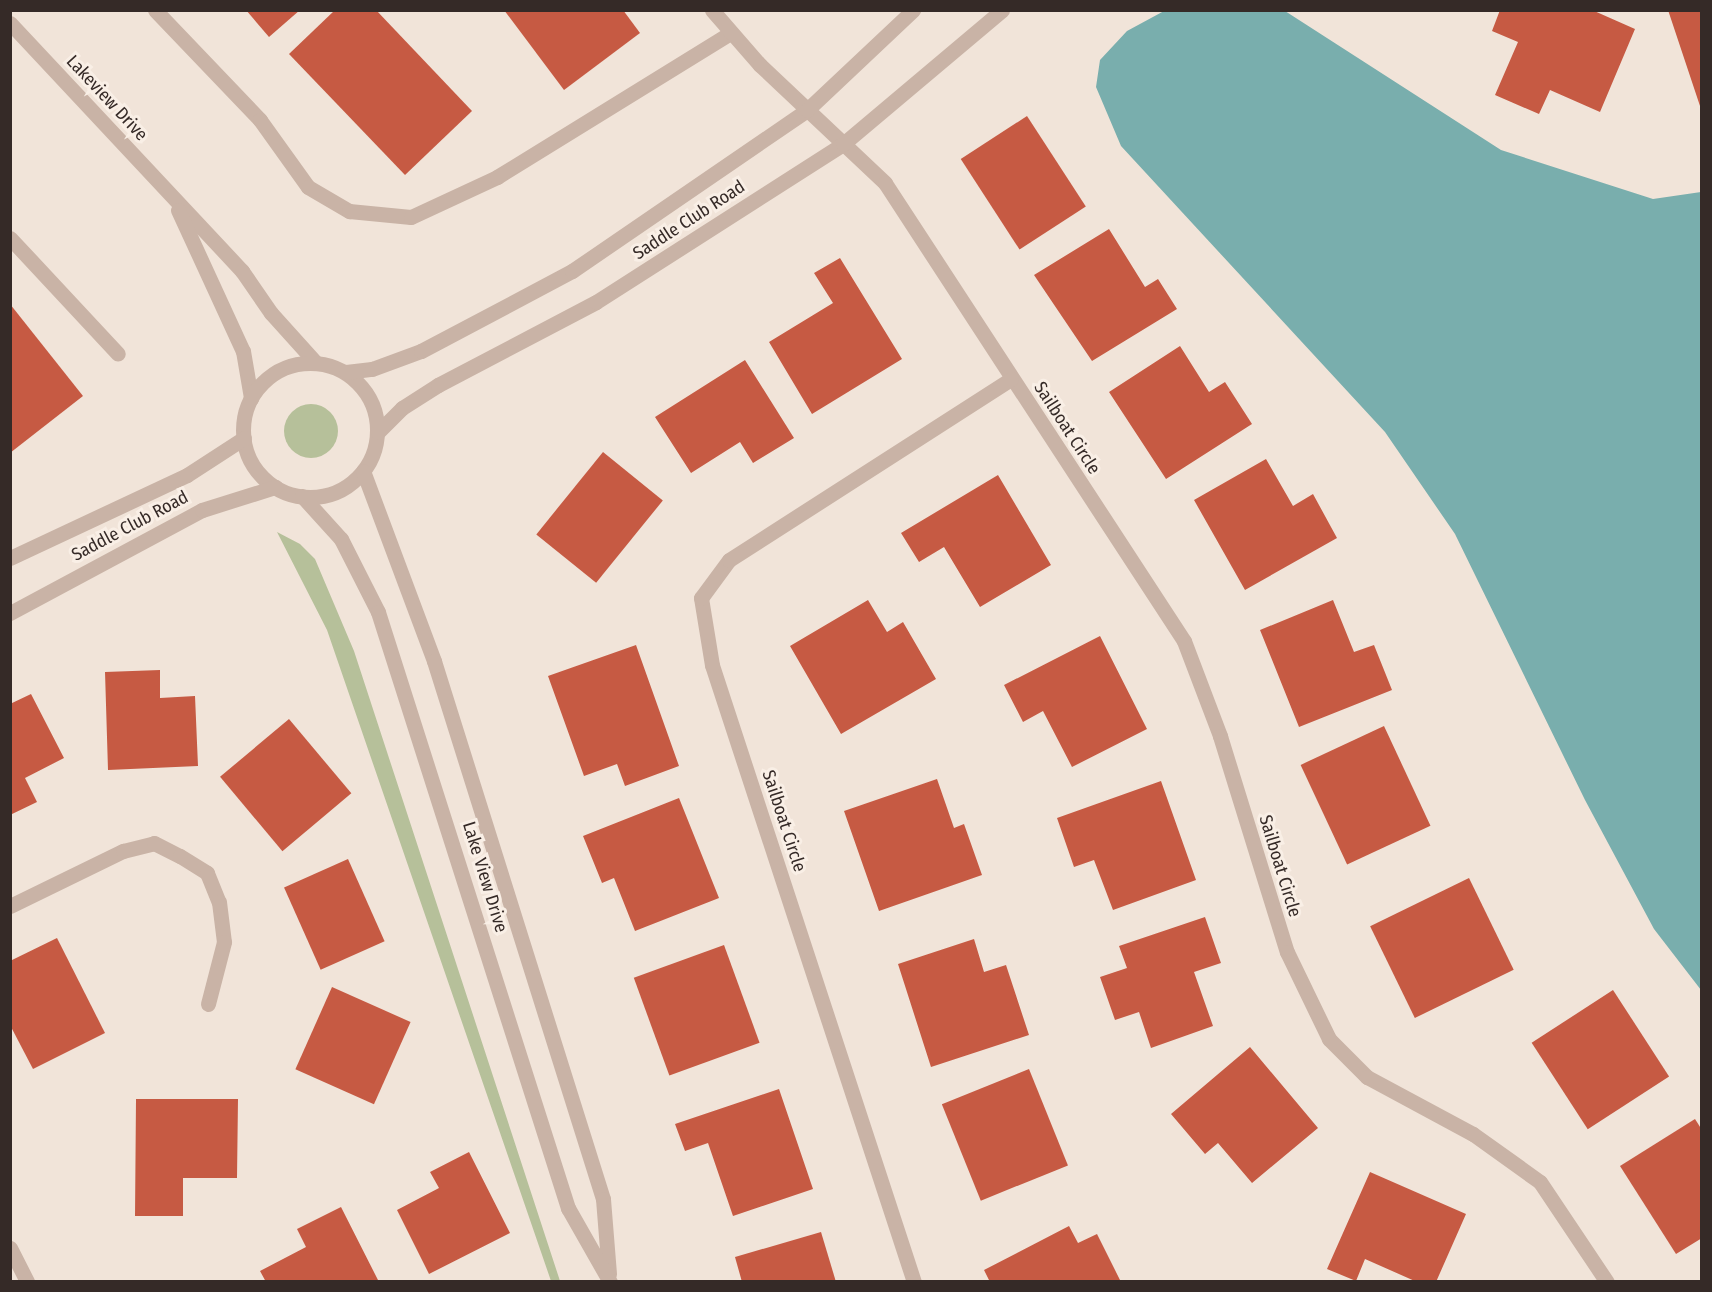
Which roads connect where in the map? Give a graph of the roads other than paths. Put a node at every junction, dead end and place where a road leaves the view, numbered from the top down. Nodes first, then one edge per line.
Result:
1 (155, 10) edge
2 (712, 10) edge
3 (913, 10) edge
4 (1002, 10) edge
5 (10, 23) edge
6 (730, 33) junction
7 (807, 110) junction
8 (843, 144) junction
9 (174, 202) junction
10 (10, 238) edge
11 (118, 354) dead end
12 (316, 363) junction
13 (346, 372) junction
14 (1011, 379) junction
15 (251, 398) junction
16 (378, 432) junction
17 (244, 438) junction
18 (363, 471) junction
19 (275, 487) junction
20 (302, 496) junction
21 (10, 558) edge
22 (10, 613) edge
23 (10, 906) edge
24 (208, 1004) dead end
25 (10, 1248) edge
26 (27, 1281) edge
27 (609, 1281) edge
28 (914, 1281) edge
29 (1607, 1281) edge

1 - 6 street
2 - 6 street, Sailboat Circle
3 - 7 street, Saddle Club Road
4 - 8 street, Saddle Club Road
5 - 9 street, Lakeview Drive
6 - 7 street, Sailboat Circle
7 - 8 street, Sailboat Circle
7 - 13 street, Saddle Club Road
8 - 14 street, Sailboat Circle
8 - 16 street, Saddle Club Road
9 - 12 street, Lakeview Drive
9 - 15 street, Lakeview Drive
10 - 11 street
12 - 13 street
12 - 15 street
13 - 16 street
14 - 28 street, Sailboat Circle
14 - 29 street, Sailboat Circle
15 - 17 street
16 - 18 street
17 - 19 street
17 - 21 street, Saddle Club Road
18 - 20 street
18 - 27 street, Lake View Drive
19 - 20 street
19 - 22 street, Saddle Club Road
20 - 27 street, Lake View Drive
23 - 24 street
25 - 26 street

